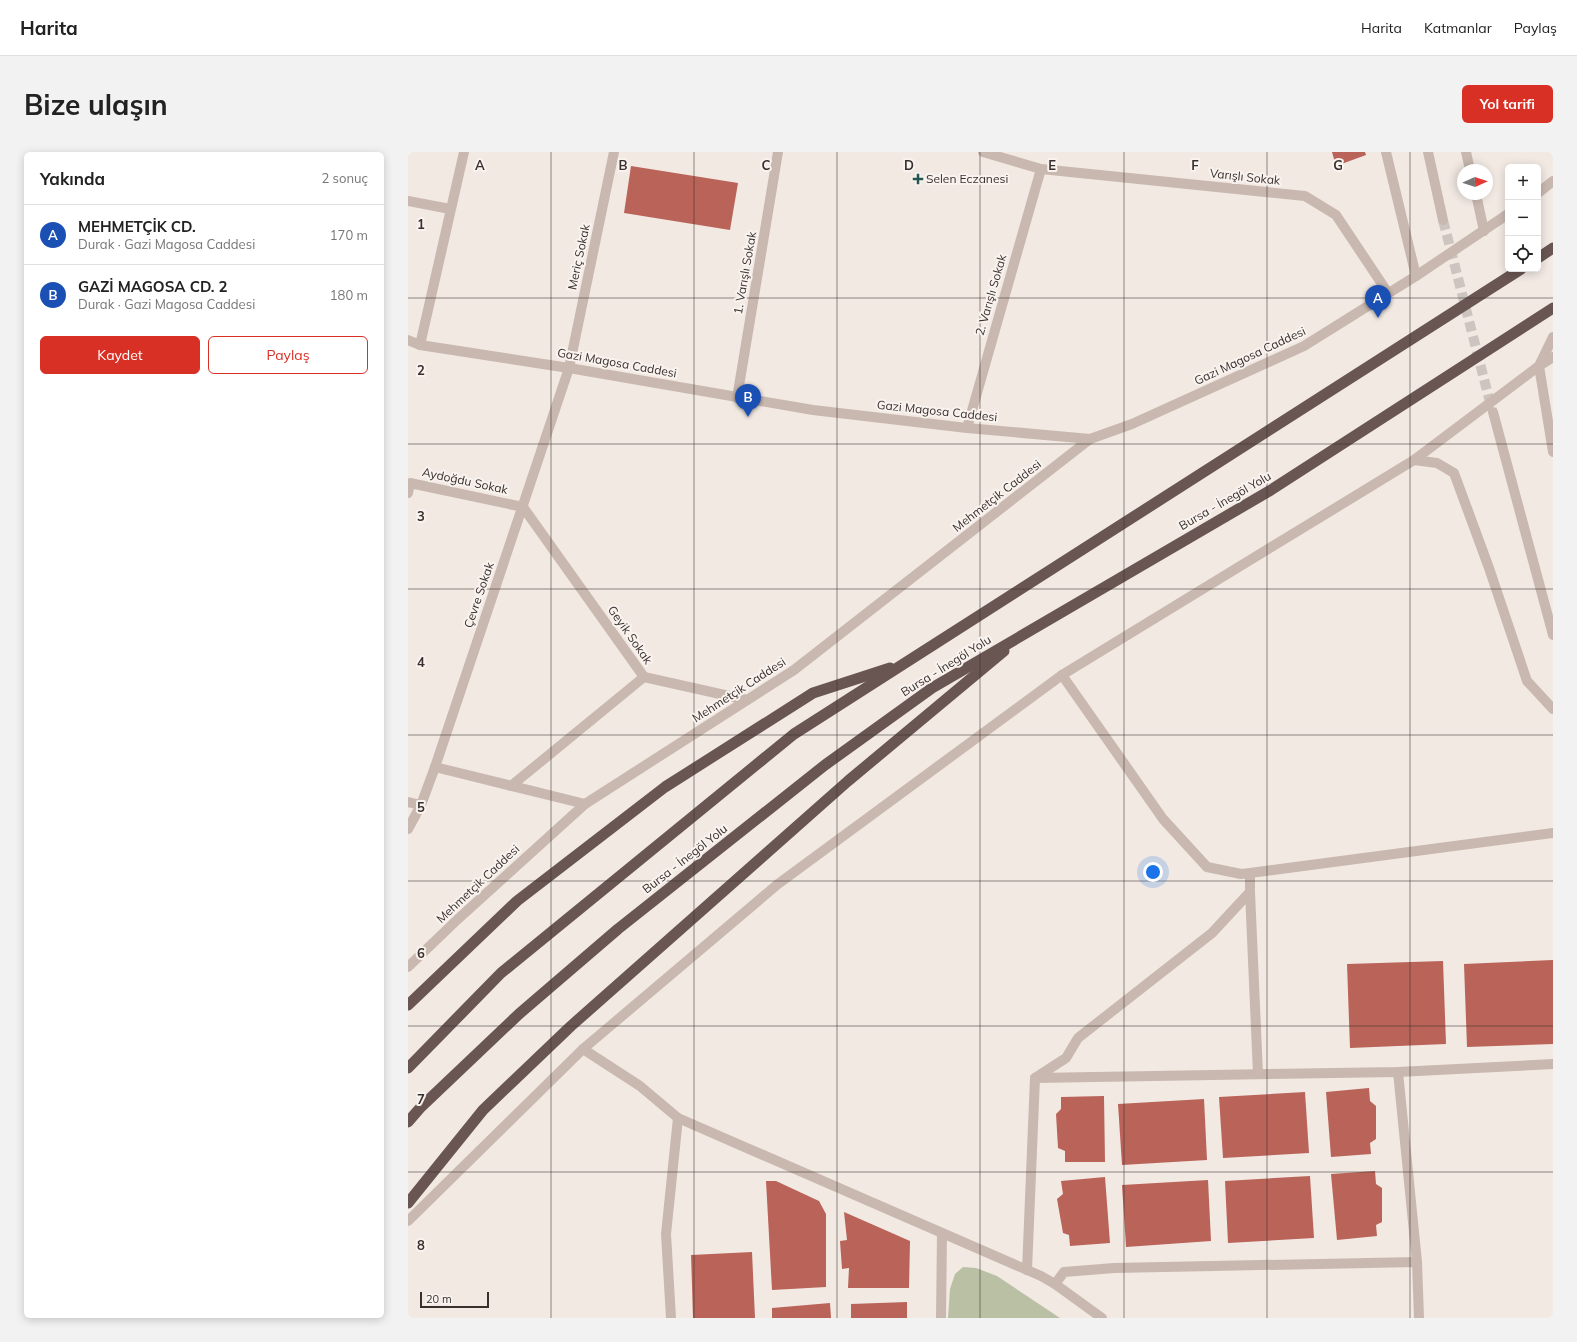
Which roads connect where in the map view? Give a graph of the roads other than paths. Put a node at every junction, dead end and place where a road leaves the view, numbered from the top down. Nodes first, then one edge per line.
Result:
1 (464, 152) edge
2 (614, 152) edge
3 (778, 152) edge
4 (983, 152) edge
5 (1386, 152) edge
6 (1428, 152) edge
7 (1466, 152) edge
8 (1469, 164) edge
9 (1041, 169) junction
10 (1553, 181) edge
11 (1541, 191) edge
12 (408, 200) edge
13 (1477, 200) edge
14 (450, 209) junction
15 (1505, 216) edge
16 (1443, 220) tunnel mouth
17 (1484, 231) junction
18 (1553, 248) edge
19 (1541, 256) edge
20 (1516, 272) edge
21 (1416, 276) junction
22 (1388, 293) junction
23 (1553, 308) edge
24 (1553, 337) edge
25 (408, 340) edge
26 (420, 345) junction
27 (408, 346) edge
28 (1553, 357) edge
29 (1539, 366) junction
30 (569, 368) junction
31 (737, 398) junction
32 (1493, 412) tunnel mouth
33 (967, 428) junction
34 (1090, 439) junction
35 (1553, 452) edge
36 (1414, 460) junction
37 (408, 492) edge
38 (523, 507) junction
39 (1031, 629) junction
40 (1553, 635) edge
41 (906, 663) junction
42 (1062, 675) junction
43 (644, 677) junction
44 (747, 700) junction
45 (1553, 709) edge
46 (435, 767) junction
47 (510, 786) junction
48 (408, 802) edge
49 (585, 804) junction
50 (421, 805) junction
51 (408, 829) edge
52 (1553, 833) edge
53 (1250, 873) junction
54 (1250, 892) junction
55 (408, 967) edge
56 (408, 1005) edge
57 (583, 1049) junction
58 (1553, 1064) edge
59 (408, 1068) edge
60 (1398, 1072) junction
61 (1258, 1074) junction
62 (1035, 1078) junction
63 (678, 1118) junction
64 (408, 1122) edge
65 (408, 1203) edge
66 (408, 1221) edge
67 (942, 1233) junction
68 (1417, 1262) junction
69 (1027, 1270) junction
70 (1055, 1284) junction
71 (671, 1318) edge
72 (941, 1318) edge
73 (1102, 1318) edge
74 (1419, 1318) edge

1 - 14 street
2 - 30 street, Meriç Sokak
3 - 31 street, 1. Varışlı Sokak
4 - 9 street, Varışlı Sokak
5 - 21 street
6 - 16 street
7 - 8 street
9 - 22 street, Varışlı Sokak
9 - 33 street, 2. Varışlı Sokak
10 - 11 street
12 - 14 street
13 - 17 street
14 - 26 street
15 - 17 street, Gazi Magosa Caddesi
17 - 21 street, Gazi Magosa Caddesi
18 - 19 highway
20 - 41 highway, Bursa - İnegöl Yolu
21 - 22 street, Gazi Magosa Caddesi
22 - 34 street, Gazi Magosa Caddesi
23 - 39 highway, Bursa - İnegöl Yolu
24 - 29 street
25 - 26 street
26 - 27 street
26 - 30 street, Gazi Magosa Caddesi
28 - 29 street
29 - 35 street
29 - 36 street
30 - 31 street, Gazi Magosa Caddesi
30 - 38 street, Çevre Sokak
31 - 33 street, Gazi Magosa Caddesi
32 - 40 street
33 - 34 street, Gazi Magosa Caddesi
34 - 44 street, Mehmetçik Caddesi
36 - 42 street
36 - 45 street
37 - 38 street, Aydoğdu Sokak
38 - 43 street, Geyik Sokak
38 - 46 street, Çevre Sokak
39 - 64 highway, Bursa - İnegöl Yolu
39 - 65 highway
41 - 56 highway
41 - 59 highway, Bursa - İnegöl Yolu
42 - 53 street
42 - 57 street
43 - 44 street
43 - 47 street, Geyik Sokak
44 - 49 street, Mehmetçik Caddesi
46 - 47 street
46 - 50 street, Çevre Sokak
47 - 49 street
48 - 50 street
49 - 55 street, Mehmetçik Caddesi
50 - 51 street, Çevre Sokak
52 - 53 street
53 - 54 street
54 - 61 street
54 - 62 street
57 - 63 street
57 - 66 street
58 - 60 street
60 - 61 street
60 - 68 street
61 - 62 street
62 - 69 street
63 - 67 street
63 - 71 street
67 - 69 street
67 - 72 street
68 - 70 street
68 - 74 street
69 - 70 street
70 - 73 street

